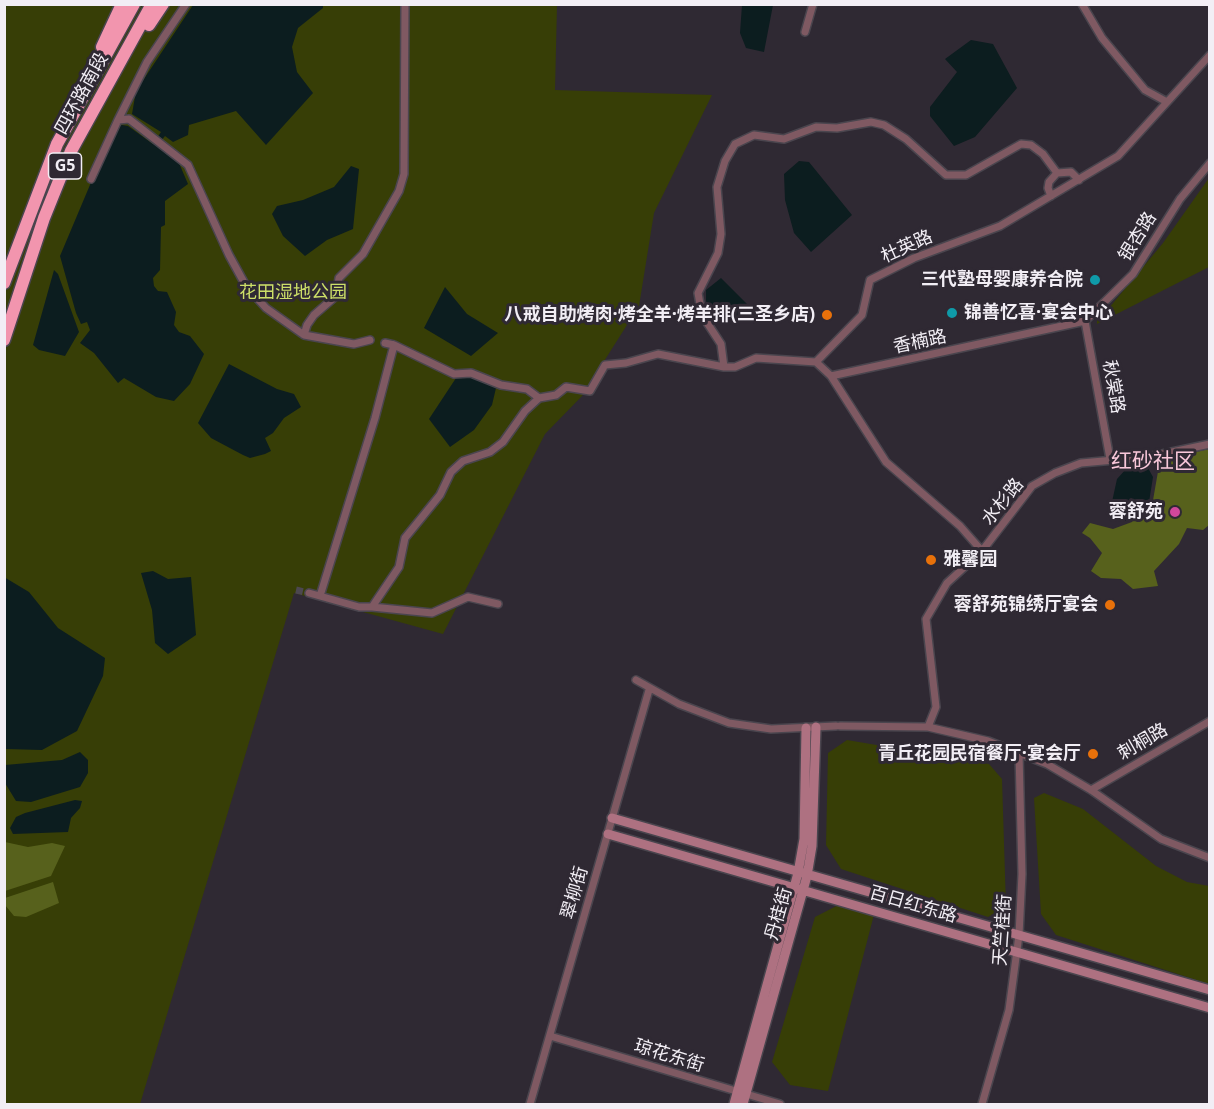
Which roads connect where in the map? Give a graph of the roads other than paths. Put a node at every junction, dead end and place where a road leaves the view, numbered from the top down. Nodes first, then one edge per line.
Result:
1 (122, 4) edge
2 (134, 4) edge
3 (152, 4) edge
4 (163, 4) edge
5 (186, 4) edge
6 (405, 4) edge
7 (813, 4) edge
8 (1082, 4) edge
9 (805, 32) dead end
10 (1209, 55) edge
11 (84, 91) junction
12 (102, 92) junction
13 (1167, 102) junction
14 (118, 120) junction
15 (1209, 163) edge
16 (1057, 173) junction
17 (91, 179) dead end
18 (1079, 180) junction
19 (1052, 196) junction
20 (4, 283) edge
21 (1085, 321) junction
22 (304, 335) junction
23 (4, 340) edge
24 (370, 340) dead end
25 (385, 343) dead end
26 (394, 345) junction
27 (816, 362) junction
28 (724, 367) junction
29 (831, 376) junction
30 (539, 398) junction
31 (1209, 444) edge
32 (1110, 459) junction
33 (982, 551) junction
34 (309, 593) tunnel mouth
35 (320, 596) junction
36 (498, 604) dead end
37 (372, 607) junction
38 (636, 680) dead end
39 (649, 690) junction
40 (1209, 721) edge
41 (927, 727) junction
42 (811, 728) junction
43 (1019, 753) junction
44 (1091, 790) junction
45 (612, 818) junction
46 (608, 834) junction
47 (1209, 858) edge
48 (803, 874) junction
49 (798, 889) junction
50 (1019, 935) junction
51 (1017, 952) junction
52 (1209, 990) edge
53 (1209, 1008) edge
54 (550, 1036) junction
55 (742, 1097) edge
56 (530, 1104) edge
57 (734, 1104) edge
58 (780, 1104) edge
59 (982, 1104) edge

1 - 11 highway
2 - 11 highway, 四环路南段 / G5
3 - 12 highway, 四环路南段 / G5
4 - 12 highway
5 - 14 street
6 - 22 street
7 - 9 street
8 - 13 street
10 - 13 street, 杜英路
11 - 20 highway, 四环路南段 / G5
12 - 23 highway, 四环路南段 / G5
13 - 18 street, 杜英路
14 - 17 street
14 - 22 street
15 - 21 street, 银杏路
16 - 18 street
16 - 19 street
16 - 28 street
18 - 19 street, 杜英路
19 - 27 street, 杜英路
21 - 29 street, 香楠路
21 - 32 street, 秋棠路
22 - 24 street
25 - 26 street
26 - 30 street
26 - 35 street
27 - 28 street
27 - 29 street
28 - 30 street
29 - 33 street
30 - 37 street
31 - 32 street, 水杉路
32 - 33 street, 水杉路
33 - 41 street, 水杉路
34 - 35 street
35 - 37 street
36 - 37 street
38 - 39 street
39 - 42 street
39 - 45 street, 翠柳街
40 - 44 street, 刺桐路
41 - 42 street
41 - 43 street
42 - 48 street, 丹桂街
43 - 44 street
43 - 50 street, 天竺桂街
44 - 47 street
45 - 46 street, 翠柳街
45 - 48 street, 百日红东路
46 - 49 street, 百日红东路
46 - 54 street, 翠柳街
48 - 49 street, 丹桂街
48 - 50 street, 百日红东路
49 - 51 street, 百日红东路
49 - 55 street, 丹桂街
50 - 51 street, 天竺桂街
50 - 52 street, 百日红东路
51 - 53 street, 百日红东路
51 - 59 street, 天竺桂街
54 - 55 street, 琼花东街
54 - 56 street, 翠柳街
55 - 57 street, 丹桂街
55 - 58 street, 琼花东街

